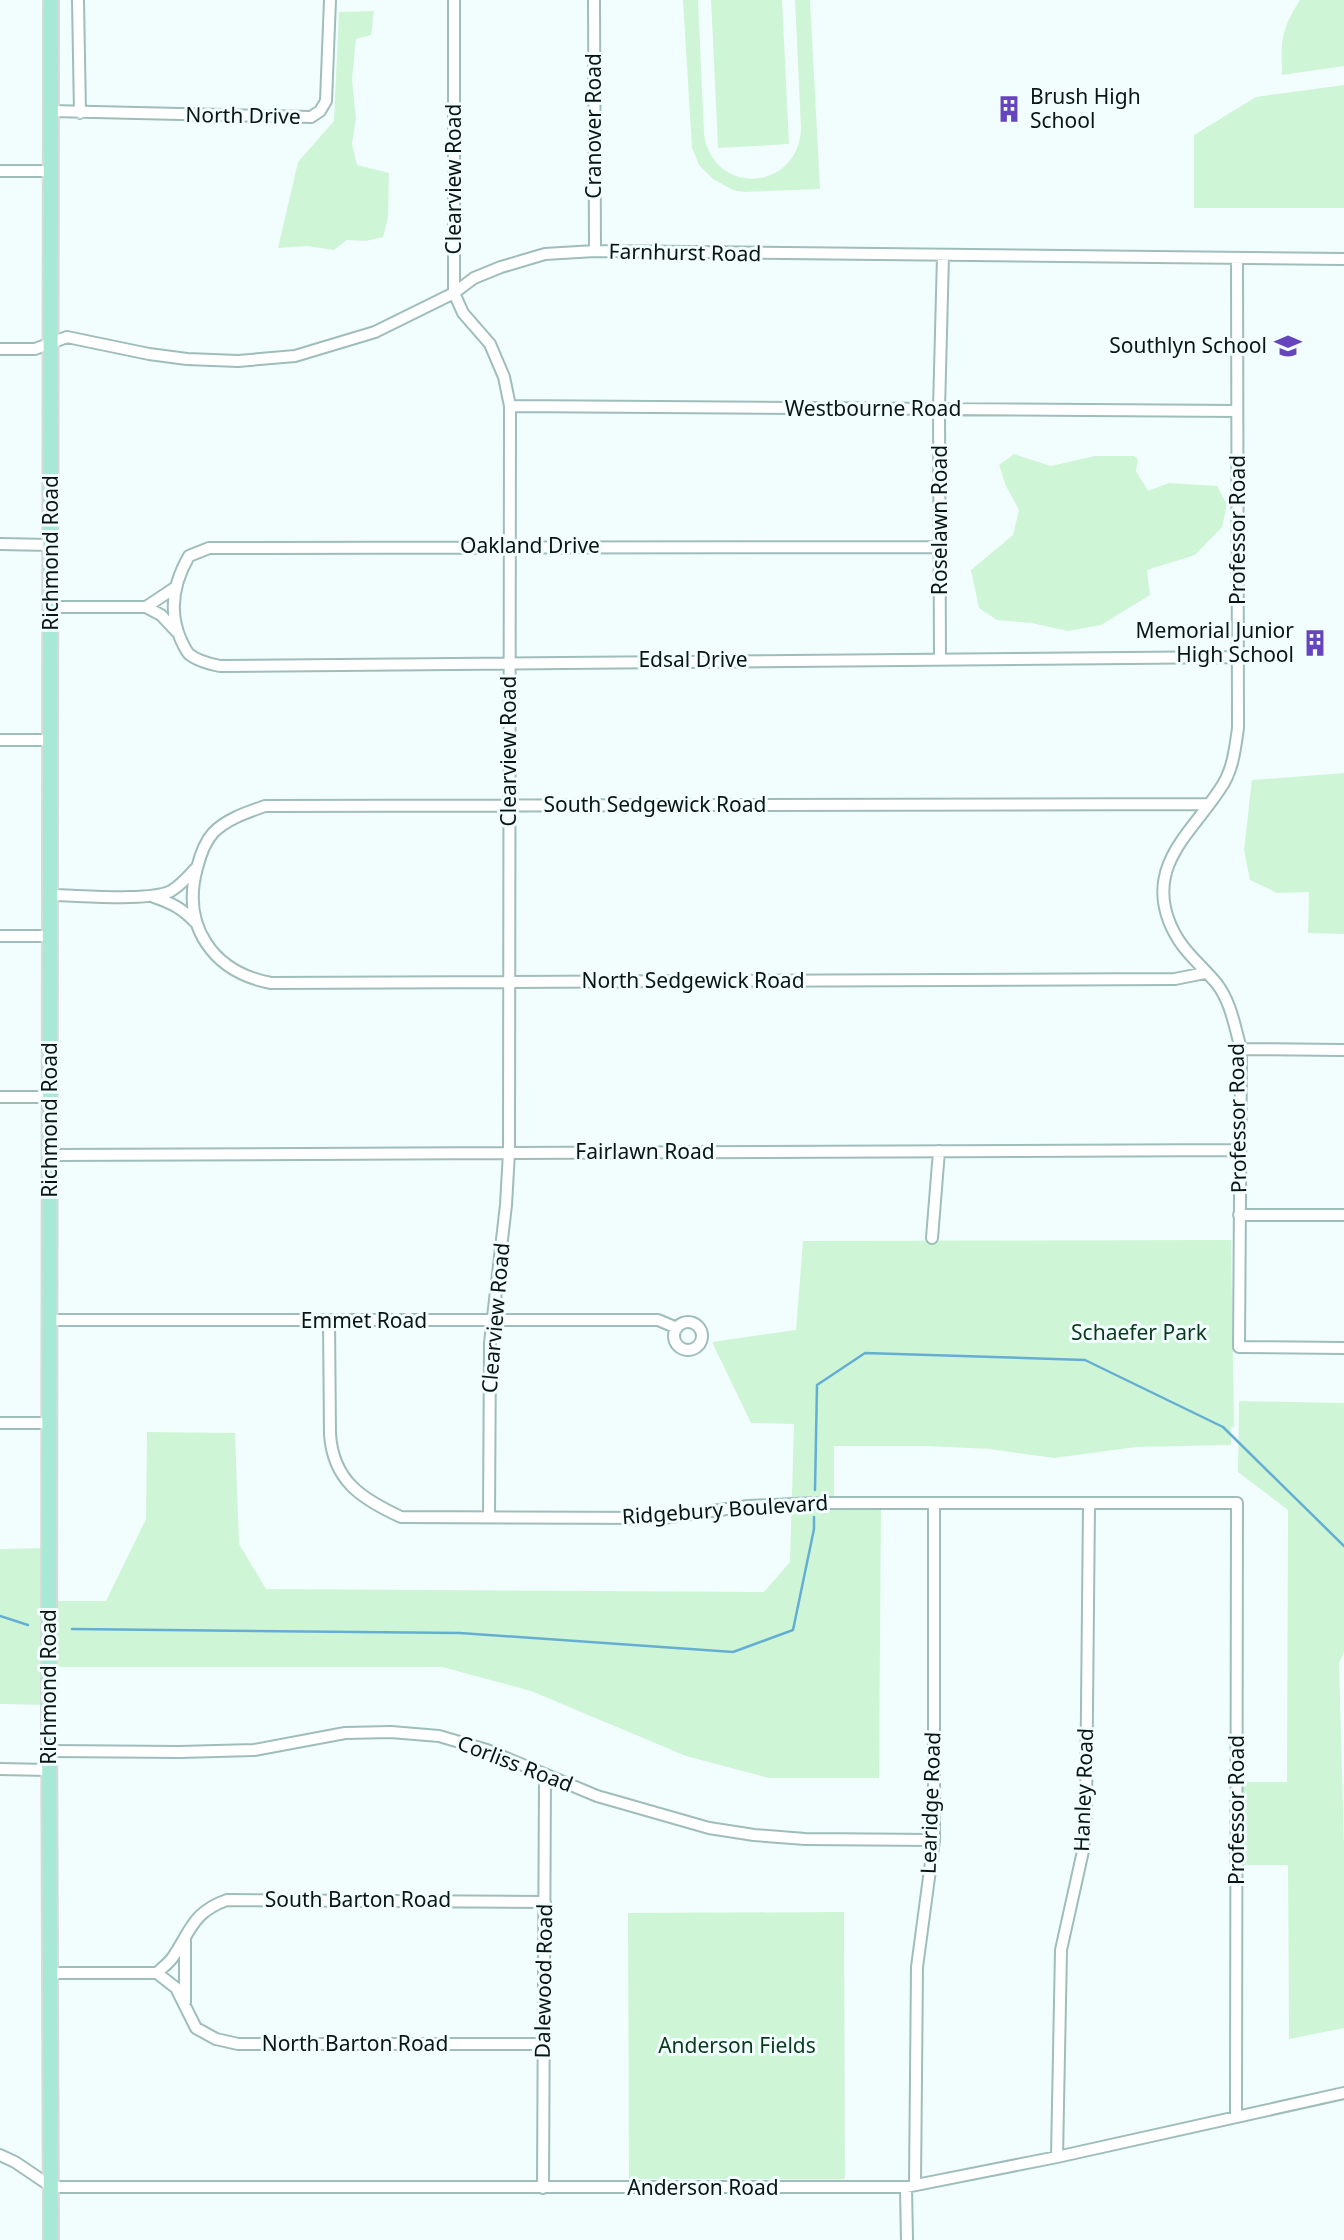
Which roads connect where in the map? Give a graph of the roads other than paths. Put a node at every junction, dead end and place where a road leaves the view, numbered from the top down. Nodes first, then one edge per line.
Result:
1 (51, 0) edge
2 (78, 0) edge
3 (330, 0) edge
4 (454, 0) edge
5 (594, 0) edge
6 (51, 111) junction
7 (80, 113) junction
8 (0, 171) edge
9 (51, 171) junction
10 (594, 251) junction
11 (943, 256) junction
12 (1237, 258) junction
13 (1344, 259) edge
14 (454, 293) junction
15 (51, 342) junction
16 (0, 349) edge
17 (510, 406) junction
18 (939, 409) junction
19 (1237, 411) junction
20 (0, 544) edge
21 (51, 544) junction
22 (509, 546) junction
23 (940, 547) junction
24 (176, 587) junction
25 (51, 607) junction
26 (146, 607) junction
27 (174, 619) joint
28 (177, 632) junction
29 (1238, 657) junction
30 (940, 658) junction
31 (509, 662) junction
32 (0, 740) edge
33 (50, 740) junction
34 (1209, 804) junction
35 (509, 805) junction
36 (198, 866) junction
37 (50, 895) junction
38 (152, 896) junction
39 (198, 928) junction
40 (0, 936) edge
41 (50, 936) junction
42 (1205, 973) junction
43 (509, 982) junction
44 (1241, 1049) junction
45 (1344, 1050) edge
46 (0, 1097) edge
47 (50, 1097) junction
48 (1239, 1150) junction
49 (939, 1151) junction
50 (509, 1152) junction
51 (50, 1155) junction
52 (1239, 1215) junction
53 (1344, 1215) edge
54 (932, 1238) dead end
55 (49, 1320) junction
56 (493, 1320) junction
57 (329, 1321) junction
58 (677, 1328) dead end
59 (1344, 1348) edge
60 (0, 1423) edge
61 (49, 1423) junction
62 (934, 1503) junction
63 (1237, 1503) joint
64 (1088, 1504) junction
65 (489, 1517) junction
66 (49, 1751) junction
67 (0, 1769) edge
68 (49, 1770) junction
69 (545, 1775) junction
70 (934, 1840) junction
71 (545, 1902) junction
72 (185, 1935) junction
73 (50, 1973) junction
74 (157, 1973) junction
75 (185, 2006) junction
76 (542, 2044) junction
77 (1344, 2093) edge
78 (1236, 2117) junction
79 (0, 2155) edge
80 (1057, 2157) junction
81 (911, 2186) junction
82 (52, 2187) junction
83 (543, 2188) junction
84 (51, 2240) edge
85 (907, 2240) edge

1 - 6 main road, Richmond Road
2 - 7 street
3 - 7 street, North Drive
4 - 14 street, Clearview Road
5 - 10 street, Cranover Road
6 - 7 street, North Drive
6 - 9 main road, Richmond Road
8 - 9 street
9 - 15 main road, Richmond Road
10 - 11 street, Farnhurst Road
10 - 14 street, Farnhurst Road
11 - 12 street, Farnhurst Road
11 - 18 street, Roselawn Road
12 - 13 street, Farnhurst Road
12 - 19 street, Professor Road
14 - 15 street, Farnhurst Road
14 - 17 street, Clearview Road
15 - 16 street, Farnhurst Road
15 - 21 main road, Richmond Road
17 - 18 street, Westbourne Road
17 - 22 street, Clearview Road
18 - 19 street, Westbourne Road
18 - 23 street, Roselawn Road
19 - 29 street, Professor Road
20 - 21 street
21 - 25 main road, Richmond Road
22 - 23 street, Oakland Drive
22 - 24 street, Oakland Drive
22 - 31 street, Clearview Road
23 - 30 street, Roselawn Road
24 - 26 street
24 - 27 street, Oakland Drive
25 - 26 street
25 - 33 main road, Richmond Road
26 - 28 street
27 - 28 street, Edsal Drive
28 - 31 street, Edsal Drive
29 - 30 street, Edsal Drive
29 - 34 street, Professor Road
30 - 31 street, Edsal Drive
31 - 35 street, Clearview Road
32 - 33 street
33 - 37 main road, Richmond Road
34 - 35 street, South Sedgewick Road
34 - 42 street, Professor Road
35 - 36 street, South Sedgewick Road
35 - 43 street, Clearview Road
36 - 38 street
36 - 39 street, South Sedgewick Road
37 - 38 street
37 - 41 main road, Richmond Road
38 - 39 street, North Sedgewick Road
39 - 43 street, North Sedgewick Road
40 - 41 street
41 - 47 main road, Richmond Road
42 - 43 street, North Sedgewick Road
42 - 44 street, Professor Road
43 - 50 street, Clearview Road
44 - 45 street
44 - 48 street, Professor Road
46 - 47 street
47 - 51 main road, Richmond Road
48 - 49 street, Fairlawn Road
48 - 52 street, Professor Road
49 - 50 street, Fairlawn Road
49 - 54 street
50 - 51 street, Fairlawn Road
50 - 56 street, Clearview Road
51 - 55 main road, Richmond Road
52 - 53 street
52 - 59 street, Professor Road
55 - 57 street, Emmet Road
55 - 61 main road, Richmond Road
56 - 57 street, Emmet Road
56 - 58 street, Emmet Road
56 - 65 street, Clearview Road
57 - 65 street, Ridgebury Boulevard
60 - 61 street
61 - 66 main road, Richmond Road
62 - 64 street, Ridgebury Boulevard
62 - 65 street, Ridgebury Boulevard
62 - 70 street, Learidge Road
63 - 64 street, Ridgebury Boulevard
63 - 78 street, Professor Road
64 - 80 street, Hanley Road
66 - 68 main road, Richmond Road
66 - 69 street, Corliss Road
67 - 68 street
68 - 73 main road, Richmond Road
69 - 70 street, Corliss Road
69 - 71 street, Dalewood Road
70 - 81 street, Learidge Road
71 - 72 street, South Barton Road
71 - 76 street, Dalewood Road
72 - 74 street, South Barton Road
72 - 75 street
73 - 74 street
73 - 82 main road, Richmond Road
74 - 75 street, North Barton Road
75 - 76 street, North Barton Road
76 - 83 street, Dalewood Road
77 - 78 street, Anderson Road
78 - 80 street, Anderson Road
79 - 82 street
80 - 81 street, Anderson Road
81 - 83 street, Anderson Road
81 - 85 street, Learidge Road
82 - 83 street, Anderson Road
82 - 84 main road, Richmond Road

